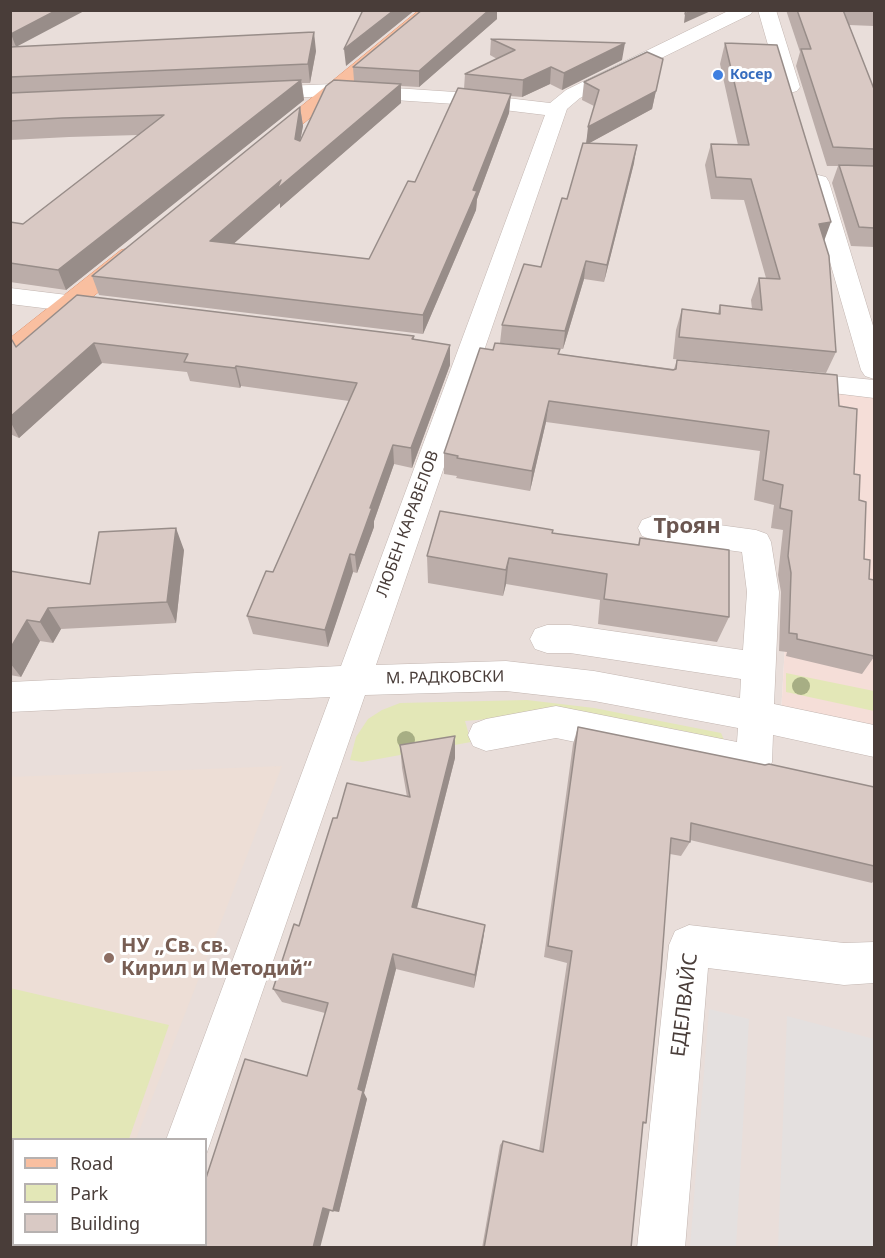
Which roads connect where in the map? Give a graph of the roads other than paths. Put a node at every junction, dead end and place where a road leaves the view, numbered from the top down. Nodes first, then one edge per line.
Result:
1 (431, 10) edge
2 (745, 10) edge
3 (767, 10) edge
4 (334, 90) junction
5 (233, 94) edge
6 (796, 109) edge
7 (557, 110) junction
8 (253, 155) edge
9 (839, 175) edge
10 (145, 243) edge
11 (10, 296) edge
12 (70, 303) junction
13 (126, 310) edge
14 (10, 352) edge
15 (874, 370) edge
16 (768, 379) edge
17 (874, 389) edge
18 (653, 528) dead end
19 (547, 639) dead end
20 (759, 667) junction
21 (351, 682) junction
22 (10, 697) edge
23 (758, 717) junction
24 (486, 735) dead end
25 (874, 741) edge
26 (874, 963) edge
27 (190, 1138) edge
28 (661, 1248) edge

1 - 4 main road
2 - 7 street, ЛЮБЕН КАРАВЕЛОВ
3 - 6 street
4 - 5 street
4 - 7 street
4 - 8 main road
7 - 21 street, ЛЮБЕН КАРАВЕЛОВ
9 - 15 street
10 - 12 main road
11 - 12 street
12 - 13 street
12 - 14 main road
16 - 17 street
18 - 20 street
19 - 20 street
20 - 23 street
21 - 22 street, М. РАДКОВСКИ
21 - 23 street, М. РАДКОВСКИ
21 - 27 street, ЛЮБЕН КАРАВЕЛОВ
23 - 24 street
23 - 25 street, М. РАДКОВСКИ
26 - 28 street, ЕДЕЛВАЙС

